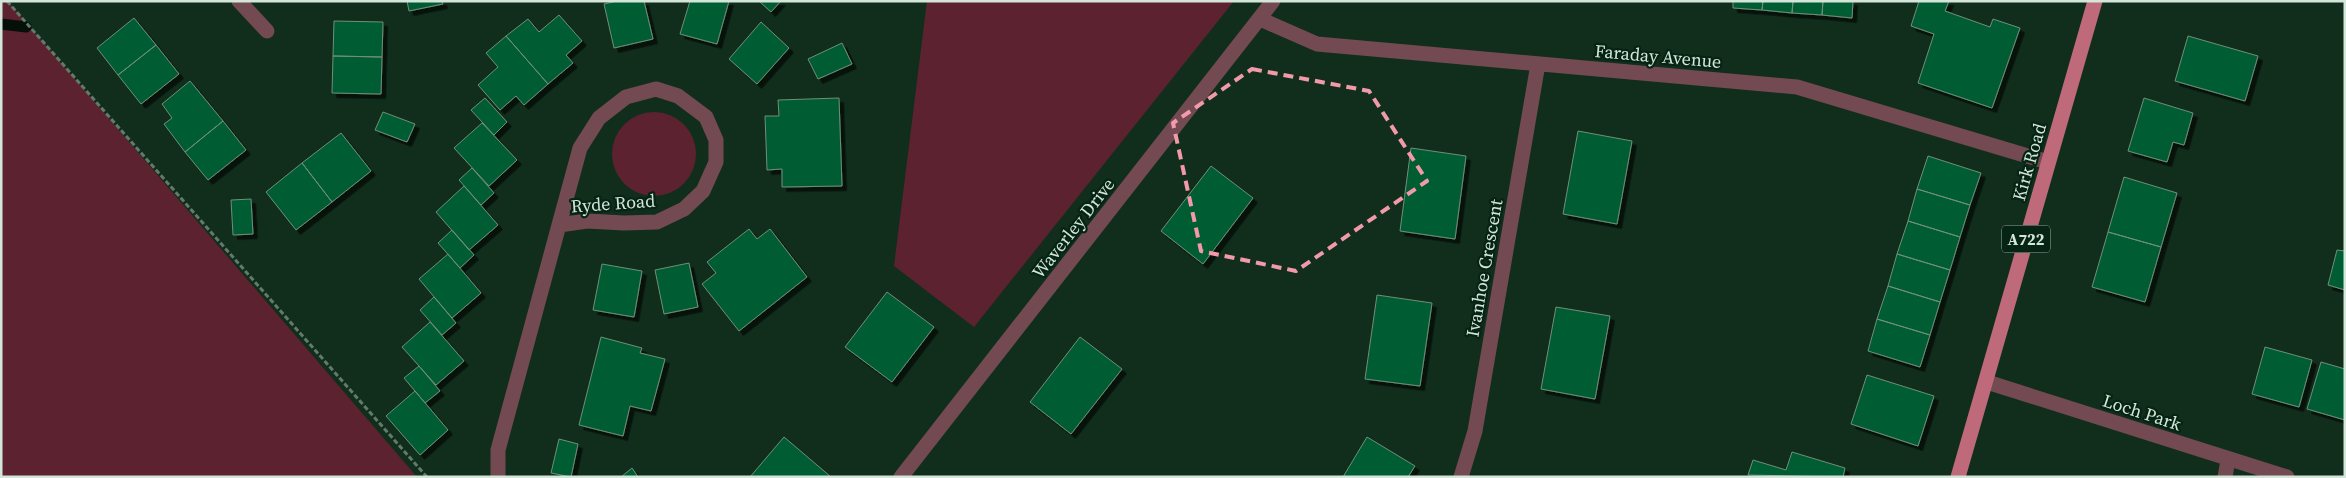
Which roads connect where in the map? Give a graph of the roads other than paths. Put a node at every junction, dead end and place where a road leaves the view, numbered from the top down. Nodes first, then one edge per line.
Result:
1 (239, 1) edge
2 (1273, 1) edge
3 (2095, 1) edge
4 (1260, 19) junction
5 (267, 31) dead end
6 (1538, 64) junction
7 (2048, 162) junction
8 (559, 225) junction
9 (1987, 382) junction
10 (2228, 460) junction
11 (498, 477) edge
12 (901, 477) edge
13 (1461, 477) edge
14 (1958, 477) edge
15 (2225, 477) edge
16 (2287, 477) edge

1 - 5 street
2 - 4 street, Waverley Drive
3 - 7 main road, Kirk Road / A722
4 - 6 street, Faraday Avenue
4 - 12 street, Waverley Drive
6 - 7 street, Faraday Avenue
6 - 13 street, Ivanhoe Crescent
7 - 9 main road, Kirk Road / A722
8 - 8 street, Ryde Road
8 - 11 street, Ryde Road
9 - 10 street, Loch Park
9 - 14 main road, Kirk Road / A722
10 - 15 street
10 - 16 street, Loch Park

